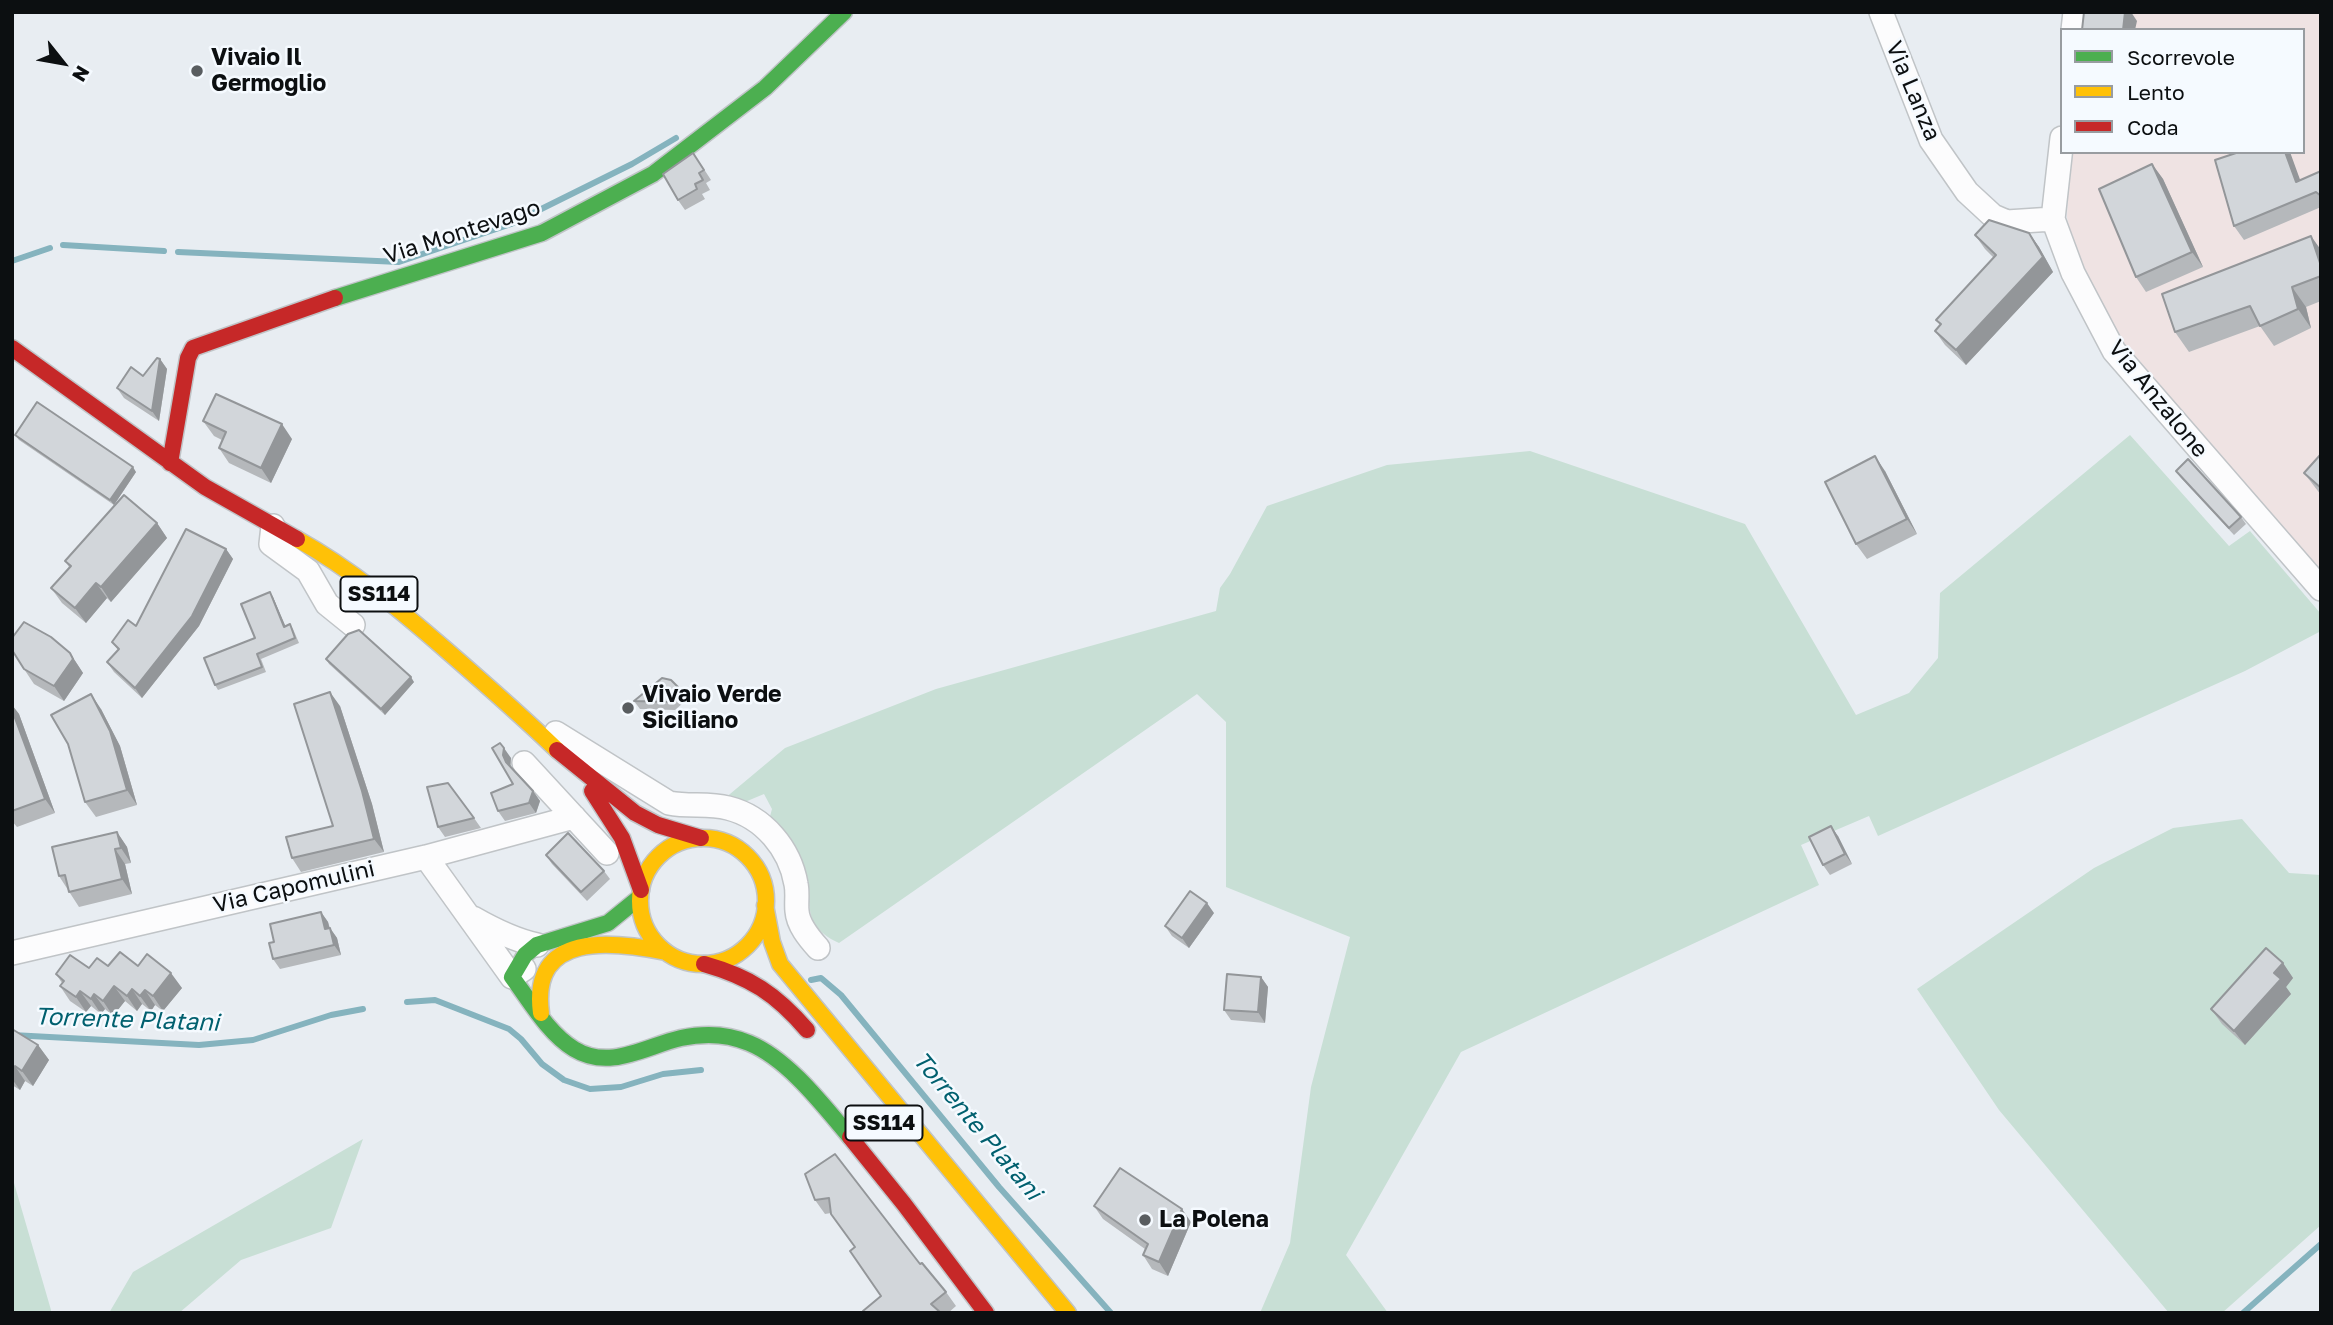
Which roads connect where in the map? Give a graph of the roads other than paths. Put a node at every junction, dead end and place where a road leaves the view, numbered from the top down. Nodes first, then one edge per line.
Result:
1 (844, 12) edge
2 (1881, 12) edge
3 (2060, 154) edge
4 (2053, 219) junction
5 (12, 348) edge
6 (170, 463) junction
7 (273, 526) junction
8 (2321, 589) edge
9 (353, 625) dead end
10 (517, 711) junction
11 (564, 757) junction
12 (524, 763) dead end
13 (574, 817) junction
14 (701, 838) junction
15 (607, 853) dead end
16 (426, 857) junction
17 (641, 893) junction
18 (765, 905) junction
19 (465, 913) junction
20 (537, 945) junction
21 (818, 948) dead end
22 (666, 952) junction
23 (12, 953) edge
24 (560, 954) junction
25 (705, 964) junction
26 (512, 977) junction
27 (541, 1013) junction
28 (816, 1042) dead end
29 (986, 1313) edge
30 (1068, 1313) edge

1 - 6 main road, Via Montevago
2 - 4 street, Via Lanza
3 - 4 street, Via Anzalone
4 - 8 street, Via Anzalone
5 - 6 main road, SS114
6 - 7 main road, SS114
7 - 9 street
7 - 10 main road, SS114
10 - 11 main road, SS114
10 - 21 street
11 - 14 main road
11 - 17 main road
12 - 13 street
13 - 15 street
13 - 16 street, Via Capomulini
14 - 17 main road
14 - 18 main road
16 - 19 street
16 - 23 street, Via Capomulini
17 - 20 main road
17 - 22 main road
18 - 25 main road
18 - 30 main road, SS114
19 - 20 street
19 - 26 street
20 - 26 main road
22 - 24 main road
22 - 25 main road
24 - 26 street
24 - 27 main road
25 - 28 main road
26 - 27 main road
27 - 29 main road

